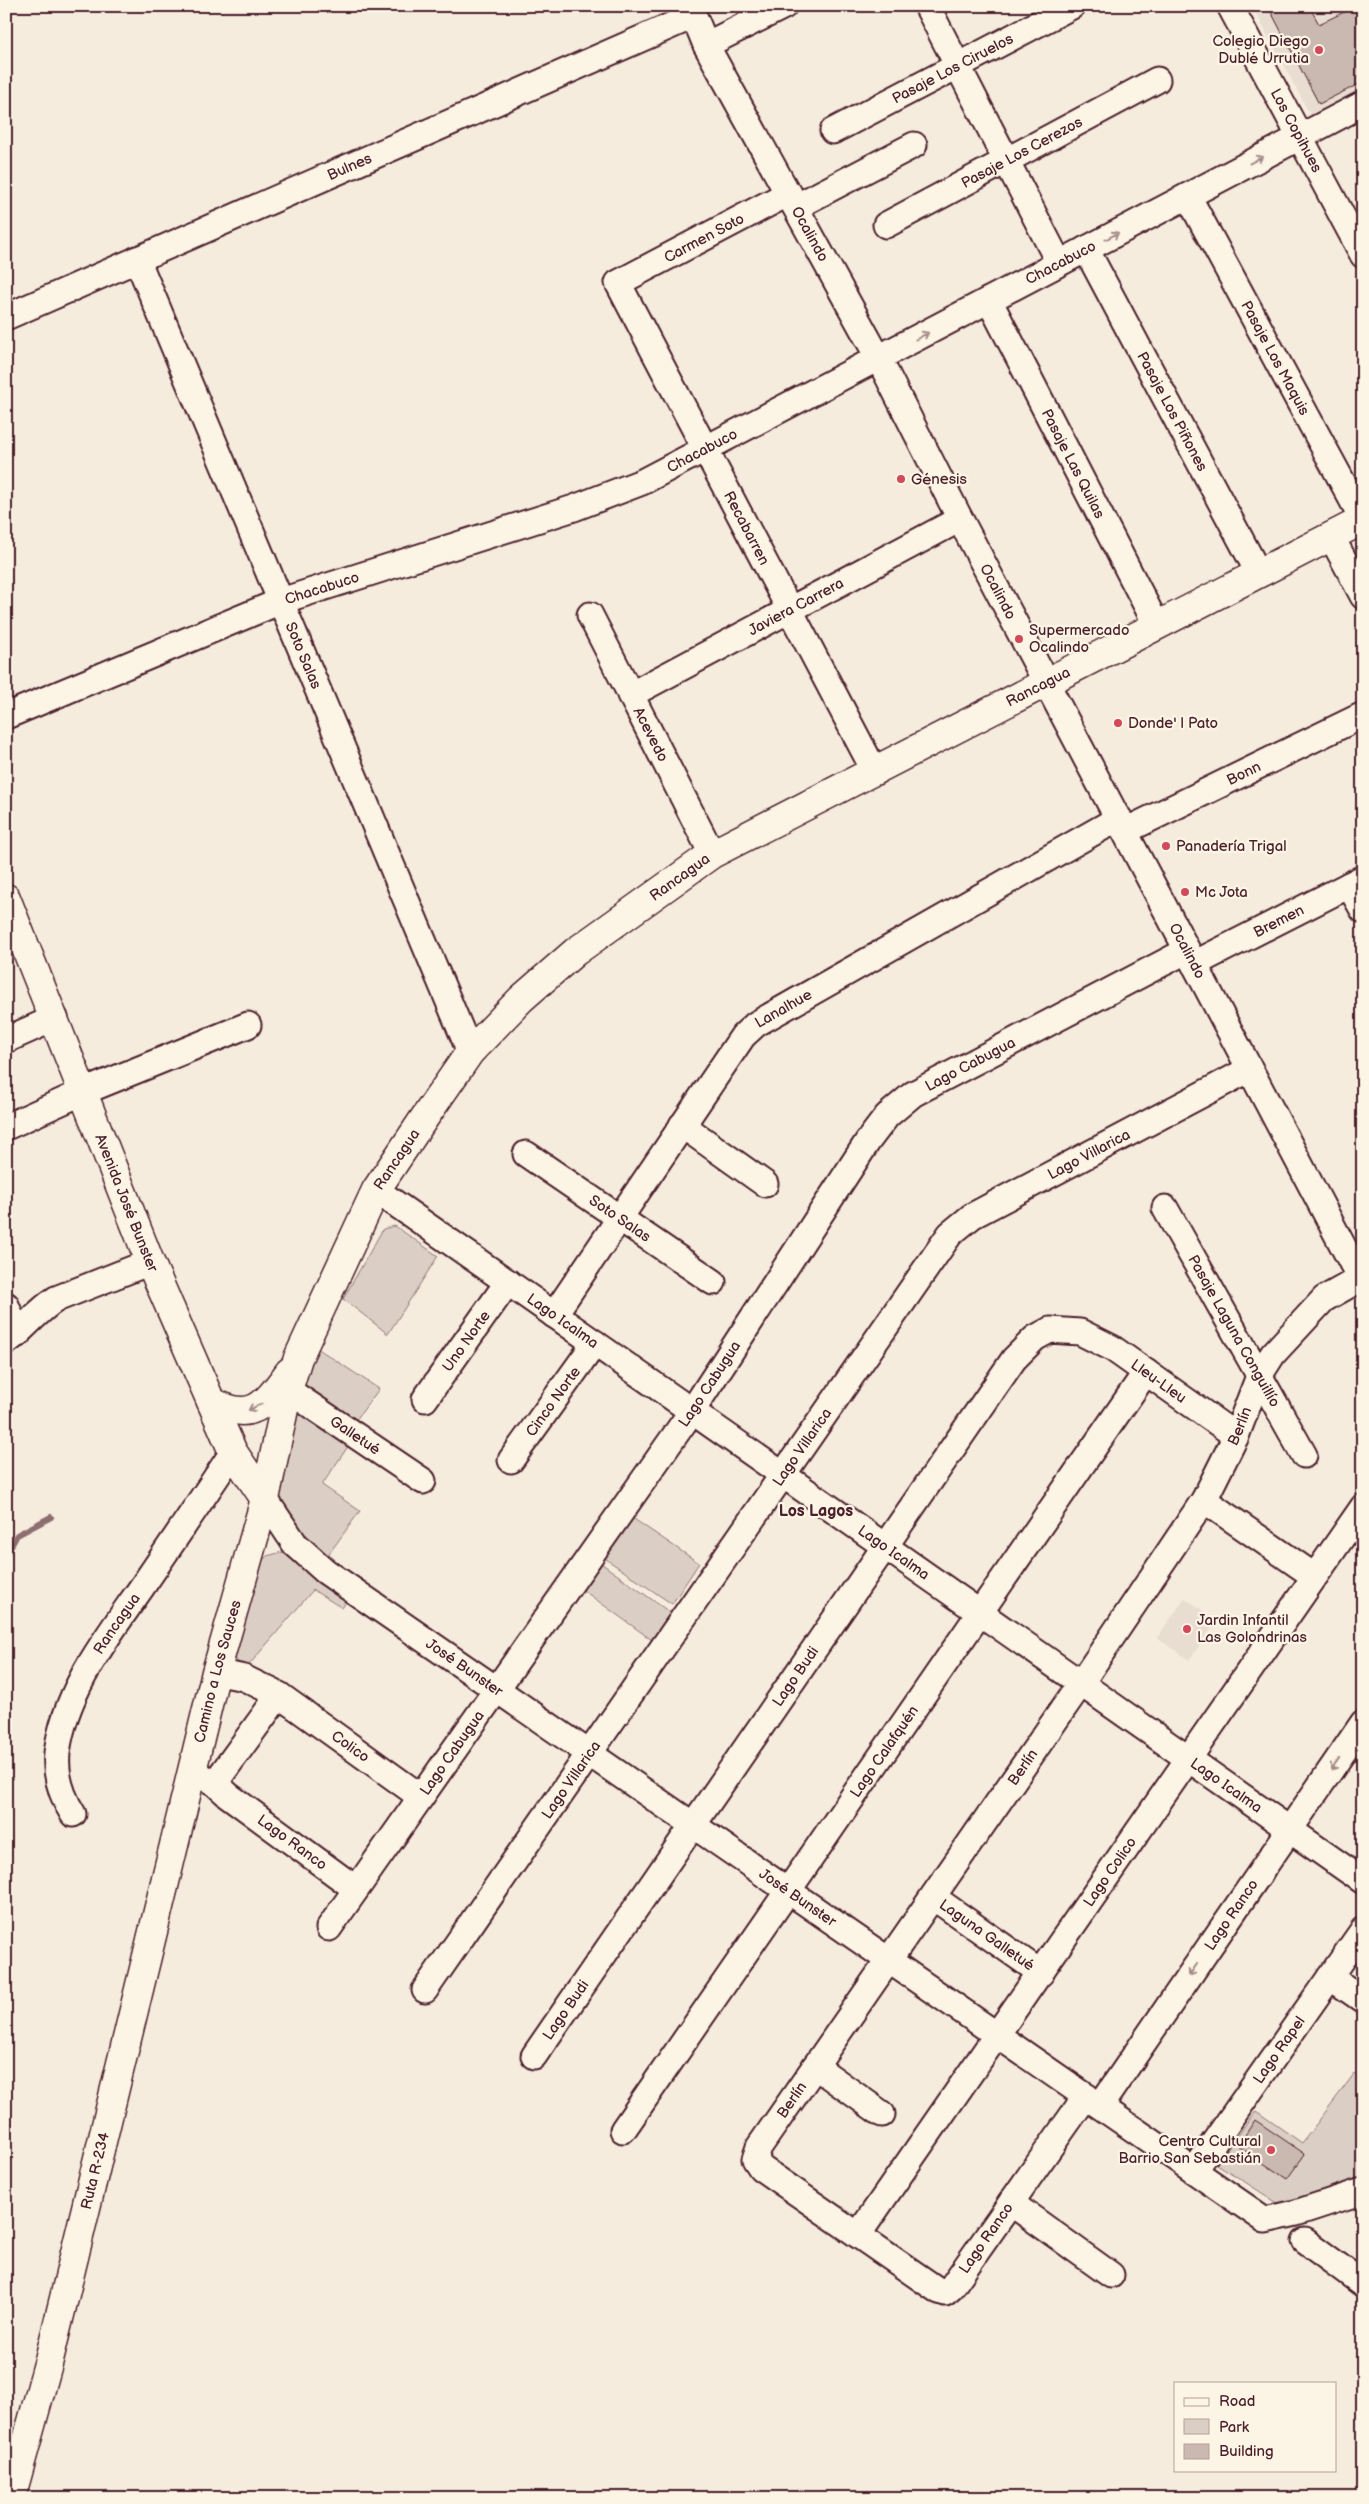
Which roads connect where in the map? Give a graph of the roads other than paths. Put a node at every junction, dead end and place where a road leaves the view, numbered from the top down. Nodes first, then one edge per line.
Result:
1 (784, 6) edge
2 (927, 6) edge
3 (1072, 6) edge
4 (1230, 6) edge
5 (691, 11) edge
6 (706, 45) junction
7 (958, 66) junction
8 (1157, 80) dead end
9 (1363, 104) edge
10 (833, 131) dead end
11 (1300, 137) junction
12 (914, 145) dead end
13 (1007, 160) junction
14 (1188, 196) junction
15 (793, 200) junction
16 (886, 225) dead end
17 (1086, 249) junction
18 (1363, 254) edge
19 (137, 259) junction
20 (1060, 264) junction
21 (618, 283) joint
22 (989, 300) junction
23 (6, 317) edge
24 (879, 359) junction
25 (705, 447) junction
26 (960, 519) junction
27 (1363, 520) edge
28 (1331, 536) junction
29 (1259, 574) junction
30 (1363, 596) edge
31 (281, 600) junction
32 (789, 609) junction
33 (590, 615) dead end
34 (1157, 626) junction
35 (1048, 683) junction
36 (630, 695) junction
37 (1363, 715) edge
38 (6, 716) edge
39 (875, 772) junction
40 (1122, 824) junction
41 (712, 854) junction
42 (1356, 881) edge
43 (6, 898) edge
44 (1363, 910) edge
45 (1190, 957) junction
46 (56, 1018) junction
47 (248, 1025) dead end
48 (6, 1040) edge
49 (470, 1052) junction
50 (1250, 1069) junction
51 (83, 1092) junction
52 (682, 1125) junction
53 (6, 1127) edge
54 (526, 1154) dead end
55 (765, 1184) dead end
56 (376, 1190) junction
57 (1165, 1208) dead end
58 (619, 1219) junction
59 (150, 1262) junction
60 (1362, 1280) edge
61 (508, 1282) junction
62 (713, 1282) dead end
63 (6, 1305) edge
64 (554, 1315) junction
65 (1080, 1332) joint
66 (12, 1338) edge
67 (595, 1343) junction
68 (298, 1358) junction
69 (1146, 1372) junction
70 (1259, 1376) junction
71 (288, 1390) junction
72 (424, 1399) dead end
73 (211, 1401) junction
74 (692, 1412) junction
75 (1236, 1436) junction
76 (234, 1452) junction
77 (1304, 1455) dead end
78 (511, 1460) dead end
79 (783, 1475) junction
80 (422, 1481) dead end
81 (265, 1499) junction
82 (1204, 1500) junction
83 (1363, 1507) edge
84 (885, 1546) junction
85 (1314, 1576) junction
86 (980, 1613) junction
87 (216, 1672) junction
88 (1081, 1684) junction
89 (497, 1688) junction
90 (279, 1696) junction
91 (1363, 1723) edge
92 (589, 1752) junction
93 (1188, 1758) junction
94 (212, 1783) junction
95 (421, 1797) junction
96 (73, 1814) dead end
97 (693, 1824) junction
98 (1290, 1830) junction
99 (176, 1843) joint
100 (1363, 1881) edge
101 (356, 1889) junction
102 (789, 1890) junction
103 (933, 1897) junction
104 (329, 1928) dead end
105 (1363, 1930) edge
106 (889, 1960) junction
107 (1040, 1973) junction
108 (1330, 1977) junction
109 (425, 1990) dead end
110 (1363, 2000) edge
111 (996, 2034) junction
112 (534, 2056) dead end
113 (815, 2066) junction
114 (1093, 2101) junction
115 (882, 2114) dead end
116 (623, 2130) dead end
117 (1194, 2171) junction
118 (1363, 2191) edge
119 (1011, 2203) junction
120 (858, 2235) junction
121 (1305, 2241) dead end
122 (1111, 2275) dead end
123 (1363, 2284) edge
124 (11, 2498) edge

1 - 6 street
2 - 7 street
3 - 7 street, Pasaje Los Ciruelos
4 - 11 street, Los Copihues
5 - 6 street, Ocalindo
5 - 19 street, Bulnes
6 - 15 street, Ocalindo
7 - 10 street, Pasaje Los Ciruelos
7 - 13 street
8 - 13 street, Pasaje Los Cerezos
9 - 11 street, Chacabuco
14 -> 11 street, Chacabuco
11 - 18 street, Los Copihues
12 - 15 street, Carmen Soto
13 - 16 street, Pasaje Los Cerezos
13 - 20 street
17 -> 14 street, Chacabuco
14 - 27 street, Pasaje Los Maquis
15 - 21 street, Carmen Soto
15 - 24 street, Ocalindo
17 - 20 street, Chacabuco
17 - 29 street, Pasaje Los Piñones
19 - 23 street, Bulnes
19 - 31 street, Soto Salas
20 - 22 street, Chacabuco
21 - 25 street, Recabarren
24 -> 22 street, Chacabuco
22 - 34 street, Pasaje Las Quilas
24 - 25 street, Chacabuco
24 - 26 street, Ocalindo
25 - 31 street, Chacabuco
25 - 32 street, Recabarren
26 - 32 street, Javiera Carrera
26 - 35 street, Ocalindo
27 - 28 main road, Rancagua
28 - 29 main road, Rancagua
28 - 30 street
29 - 34 main road, Rancagua
31 - 38 street, Chacabuco
31 - 49 street, Soto Salas
32 - 36 street, Javiera Carrera
32 - 39 street, Recabarren
33 - 36 street, Acevedo
34 - 35 main road, Rancagua
35 - 39 main road, Rancagua
35 - 40 street, Ocalindo
36 - 41 street, Acevedo
37 - 40 street, Bonn
39 - 41 main road, Rancagua
40 - 45 street, Ocalindo
40 - 52 street, Lanalhue
41 - 49 main road, Rancagua
42 - 44 street
42 - 45 street, Bremen
43 - 46 main road, Avenida José Bunster
45 - 50 street, Ocalindo
45 - 74 street, Lago Cabugua
46 - 48 street
46 - 51 main road, Avenida José Bunster
47 - 51 street
49 - 56 main road, Rancagua
50 - 60 street, Ocalindo
50 - 79 street, Lago Villarica
51 - 53 street
51 - 59 main road, Avenida José Bunster
52 - 55 street
52 - 58 street, Lanalhue
54 - 58 street, Soto Salas
56 - 61 street, Lago Icalma
56 - 68 main road, Rancagua
57 - 70 street, Pasaje Laguna Conguillío
58 - 62 street, Soto Salas
58 - 64 street, Lanalhue
59 - 66 street
59 - 73 main road, Avenida José Bunster
60 - 70 street, Berlín
61 - 64 street, Lago Icalma
61 - 72 street, Uno Norte
63 - 66 street
64 - 67 street, Lago Icalma
65 - 69 street, Lleu-Lleu
65 - 84 street, Lago Budi
67 - 74 street, Lago Icalma
67 - 78 street, Cinco Norte
68 - 71 main road, Rancagua
68 -> 73 main road
69 - 75 street, Lleu-Lleu
69 - 86 street, Lago Calafquén
70 - 75 street, Berlín
70 - 77 street, Pasaje Laguna Conguillío
71 - 80 street, Galletué
71 - 81 main road, Rancagua
73 - 76 main road, Avenida José Bunster
74 - 79 street, Lago Icalma
74 - 89 street, Lago Cabugua
75 - 82 street, Berlín
76 - 81 main road, Avenida José Bunster
76 - 96 street, Rancagua
79 - 84 street, Lago Icalma
79 - 92 street, Lago Villarica
81 - 87 main road, Camino a Los Sauces
81 - 89 street, José Bunster
82 - 85 street
82 - 88 street, Berlín
83 - 85 street, Lago Colico
84 - 86 street, Lago Icalma
84 - 97 street, Lago Budi
85 - 93 street, Lago Colico
86 - 88 street, Lago Icalma
86 - 102 street, Lago Calafquén
87 - 90 street, Colico
87 - 94 main road, Camino a Los Sauces
88 - 93 street, Lago Icalma
88 - 103 street, Berlín
89 - 92 street, José Bunster
89 - 95 street, Lago Cabugua
90 - 94 street
90 - 95 street, Colico
91 -> 98 street, Lago Ranco
92 - 97 street, José Bunster
92 - 109 street, Lago Villarica
93 - 98 street, Lago Icalma
93 - 107 street, Lago Colico
94 - 99 main road, Camino a Los Sauces
94 - 101 street, Lago Ranco
95 - 101 street, Lago Cabugua
97 - 102 street, José Bunster
97 - 112 street, Lago Budi
98 - 100 street, Lago Icalma
98 -> 114 street, Lago Ranco
99 - 124 main road, Ruta R-234
101 - 104 street, Lago Cabugua
102 - 106 street, José Bunster
102 - 116 street, Lago Calafquén
103 - 106 street, Berlín
103 - 107 street, Laguna Galletué
105 - 108 street, Lago Rapel
106 - 111 street, José Bunster
106 - 113 street, Berlín
107 - 111 street, Lago Colico
108 - 110 street
108 - 117 street, Lago Rapel
111 - 114 street, José Bunster
111 - 120 street, Lago Colico
113 - 115 street
113 - 120 street, Berlín
114 - 117 street, José Bunster
114 - 119 street, Lago Ranco
117 - 118 street, José Bunster
119 - 120 street, Lago Ranco
119 - 122 street
121 - 123 street

